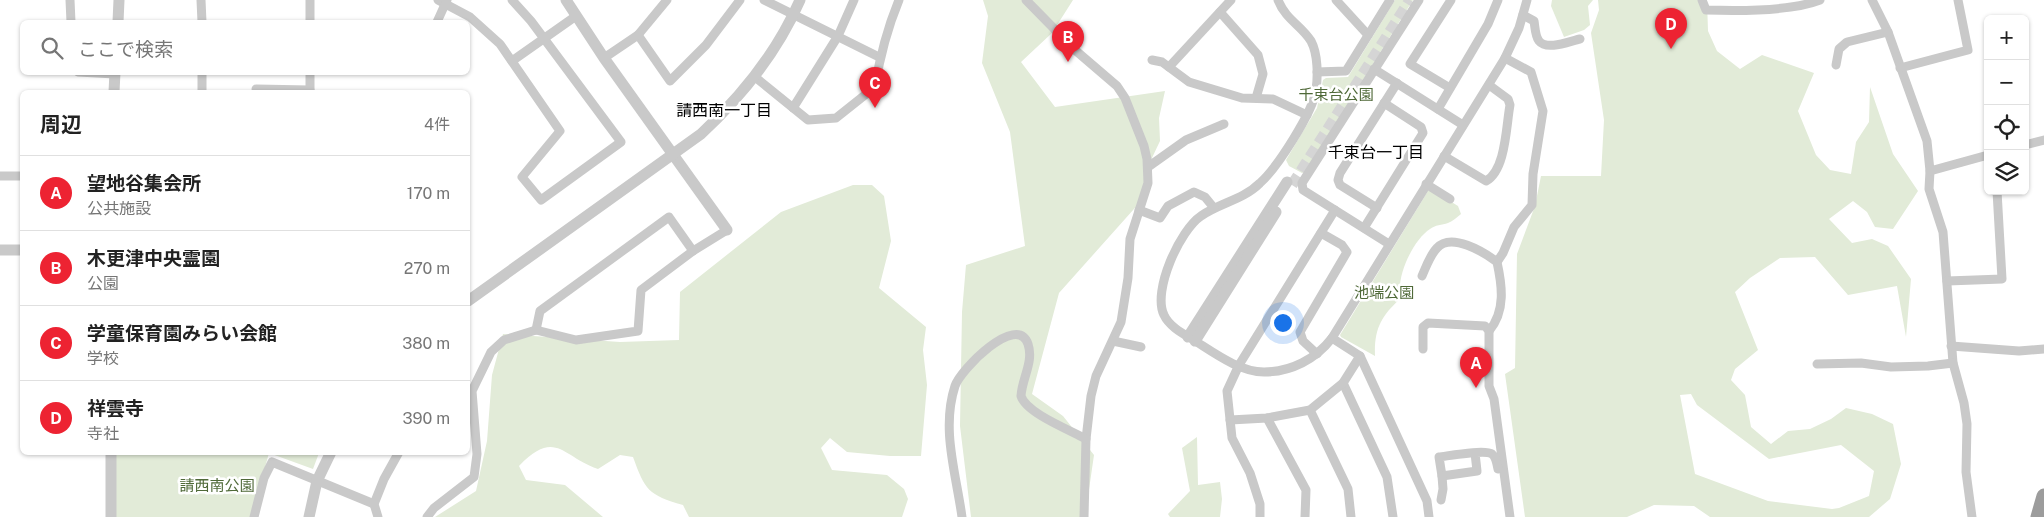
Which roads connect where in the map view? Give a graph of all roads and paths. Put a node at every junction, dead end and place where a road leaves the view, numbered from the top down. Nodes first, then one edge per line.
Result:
1 (70, 0) edge
2 (119, 0) edge
3 (202, 0) edge
4 (310, 0) edge
5 (512, 0) edge
6 (566, 0) edge
7 (667, 0) edge
8 (740, 0) edge
9 (764, 0) edge
10 (800, 0) edge
11 (854, 0) edge
12 (899, 0) edge
13 (1026, 0) edge
14 (1231, 0) edge
15 (1278, 0) edge
16 (1336, 0) edge
17 (1390, 0) edge
18 (1419, 0) edge
19 (1451, 0) edge
20 (1498, 0) edge
21 (1527, 0) edge
22 (1702, 0) edge
23 (1820, 0) edge
24 (1872, 0) edge
25 (1958, 0) edge
26 (444, 1) edge
27 (1220, 12) junction
28 (794, 14) junction
29 (1523, 15) junction
30 (576, 16) junction
31 (70, 20) edge
32 (118, 20) edge
33 (202, 20) edge
34 (310, 20) edge
35 (438, 20) edge
36 (1888, 32) junction
37 (638, 35) junction
38 (1368, 35) junction
39 (838, 36) junction
40 (544, 38) junction
41 (1580, 38) dead end
42 (880, 57) junction
43 (604, 58) junction
44 (1505, 58) junction
45 (1152, 60) dead end
46 (512, 61) junction
47 (1836, 65) dead end
48 (1169, 67) junction
49 (1900, 68) junction
50 (1374, 69) junction
51 (1317, 72) junction
52 (115, 75) edge
53 (202, 75) edge
54 (310, 75) edge
55 (754, 77) junction
56 (1397, 83) junction
57 (1489, 85) junction
58 (1450, 88) junction
59 (256, 89) dead end
60 (114, 90) edge
61 (202, 90) edge
62 (283, 90) edge
63 (310, 90) edge
64 (1256, 98) junction
65 (1384, 103) junction
66 (793, 108) junction
67 (1438, 109) junction
68 (1306, 115) junction
69 (1224, 124) dead end
70 (1463, 125) junction
71 (2044, 140) edge
72 (2029, 144) edge
73 (674, 154) junction
74 (1444, 156) junction
75 (1984, 156) edge
76 (1148, 167) junction
77 (1930, 172) junction
78 (0, 176) edge
79 (20, 176) edge
80 (1289, 183) tunnel mouth
81 (1426, 184) junction
82 (1997, 195) edge
83 (1450, 199) dead end
84 (1214, 208) junction
85 (1377, 208) junction
86 (1139, 210) junction
87 (1335, 210) junction
88 (1364, 228) junction
89 (727, 230) joint
90 (1321, 233) junction
91 (1389, 244) junction
92 (0, 250) edge
93 (20, 250) edge
94 (693, 251) junction
95 (1497, 262) junction
96 (1422, 276) dead end
97 (1947, 281) junction
98 (470, 300) edge
99 (536, 330) junction
100 (1489, 331) junction
101 (1332, 338) junction
102 (1191, 339) junction
103 (1113, 341) junction
104 (1951, 346) junction
105 (1141, 347) dead end
106 (1423, 349) dead end
107 (2044, 349) edge
108 (1317, 354) junction
109 (1360, 356) junction
110 (1953, 363) junction
111 (1817, 364) dead end
112 (1239, 366) junction
113 (1343, 382) junction
114 (470, 391) edge
115 (1310, 410) junction
116 (1267, 418) junction
117 (1230, 420) junction
118 (1086, 439) junction
119 (1475, 453) junction
120 (111, 455) edge
121 (330, 455) edge
122 (397, 455) edge
123 (1442, 476) junction
124 (318, 481) junction
125 (1504, 482) junction
126 (2044, 496) edge
127 (1442, 500) dead end
128 (374, 504) junction
129 (111, 517) edge
130 (254, 517) edge
131 (308, 517) edge
132 (378, 517) edge
133 (427, 517) edge
134 (962, 517) edge
135 (1084, 517) edge
136 (1260, 517) edge
137 (1305, 517) edge
138 (1351, 517) edge
139 (1393, 517) edge
140 (1429, 517) edge
141 (1510, 517) edge
142 (1972, 517) edge
143 (2038, 517) edge

1 - 31 street
2 - 32 street
3 - 33 street
4 - 34 street
5 - 40 street
6 - 30 street
7 - 37 street
8 - 37 street
9 - 28 street
10 - 28 street
11 - 39 street
12 - 42 street
13 - 76 street
14 - 27 street
15 - 51 street
16 - 38 street
17 - 38 street
18 - 50 street
19 - 58 street
20 - 58 street
21 - 29 street
22 - 23 street
24 - 36 street
25 - 49 street
26 - 35 street
26 - 46 street
27 - 48 street
27 - 64 street
28 - 39 street
28 - 55 street
29 - 41 street
29 - 44 street
30 - 40 street
30 - 43 street
36 - 47 street
36 - 49 street
37 - 43 street
38 - 51 street
39 - 42 street
39 - 66 street
40 - 46 street
40 - 46 street
42 - 66 street
43 - 73 street
44 - 57 street
44 - 95 street
45 - 48 street
48 - 64 street
49 - 77 street
50 - 56 street
50 - 87 street
51 - 68 street
52 - 60 street
53 - 61 street
54 - 63 street
55 - 66 street
55 - 73 street
56 - 65 street
56 - 67 street
57 - 70 street
57 - 74 street
58 - 67 street
59 - 62 street
64 - 68 street
65 - 85 street
65 - 85 street
67 - 70 street
68 - 84 street
69 - 76 street
70 - 74 street
71 - 72 street
73 - 89 street
73 - 98 street
74 - 81 street
75 - 77 street
76 - 86 street
77 - 97 street
78 - 79 street
80 - 102 street
81 - 83 street
81 - 91 street
82 - 97 street
84 - 86 street
84 - 102 street
85 - 88 street
86 - 103 street
87 - 88 street
87 - 90 street
88 - 91 street
89 - 94 street
90 - 108 street
90 - 112 street
91 - 101 street
92 - 93 street
94 - 99 street
94 - 99 street
95 - 96 street
95 - 100 street
97 - 104 street
99 - 114 street
100 - 106 street
100 - 125 street
101 - 108 street
101 - 109 street
102 - 112 street
103 - 105 street
103 - 118 street
104 - 107 street
104 - 110 street
108 - 112 street
109 - 113 street
109 - 140 street
110 - 111 street
110 - 142 street
112 - 117 street
113 - 115 street
113 - 139 street
114 - 133 street
115 - 116 street
115 - 138 street
116 - 117 street
116 - 137 street
117 - 136 street
118 - 134 street
118 - 135 street
119 - 123 street
119 - 123 street
119 - 125 street
120 - 129 street
121 - 124 street
122 - 128 street
123 - 127 street
124 - 128 street
124 - 130 street
124 - 131 street
125 - 141 street
126 - 143 highway
128 - 132 street

